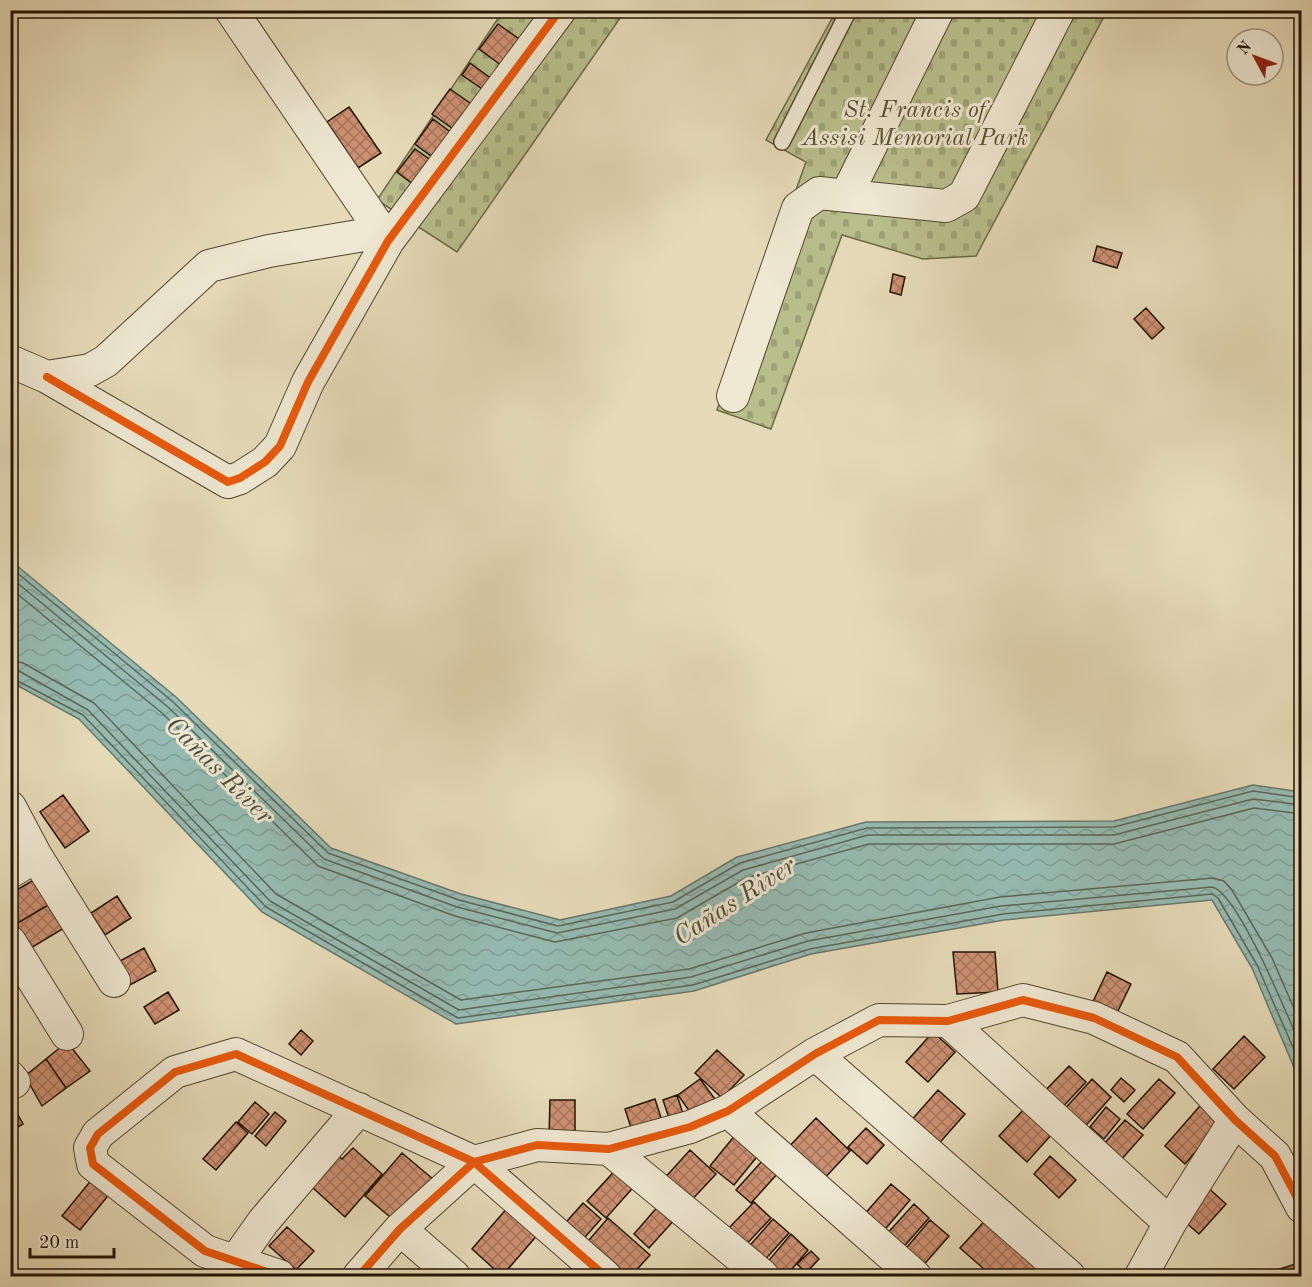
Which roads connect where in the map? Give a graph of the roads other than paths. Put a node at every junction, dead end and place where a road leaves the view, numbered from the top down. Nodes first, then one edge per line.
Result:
1 (231, 10) edge
2 (560, 10) edge
3 (849, 10) edge
4 (938, 10) edge
5 (1059, 10) edge
6 (782, 142) dead end
7 (846, 196) junction
8 (385, 237) junction
9 (10, 361) edge
10 (47, 377) junction
11 (733, 396) dead end
12 (10, 807) edge
13 (23, 864) edge
14 (10, 942) edge
15 (114, 981) dead end
16 (948, 1021) junction
17 (67, 1034) dead end
18 (815, 1054) junction
19 (358, 1109) junction
20 (728, 1111) junction
21 (1235, 1120) junction
22 (609, 1149) junction
23 (474, 1162) junction
24 (1302, 1207) edge
25 (1170, 1223) junction
26 (400, 1229) junction
27 (234, 1263) junction
28 (279, 1276) edge
29 (359, 1276) edge
30 (454, 1276) edge
31 (605, 1276) edge
32 (763, 1276) edge
33 (915, 1276) edge
34 (1069, 1276) edge
35 (1141, 1276) edge

1 - 8 street
2 - 8 street
3 - 6 lane
4 - 7 street
5 - 7 street
7 - 11 street
8 - 10 street
8 - 10 street
9 - 10 street
12 - 13 street
13 - 15 street
14 - 17 street
16 - 18 street
16 - 21 street
16 - 25 street
18 - 20 street
18 - 34 street
19 - 23 street
19 - 27 street
19 - 27 street
20 - 22 street
20 - 33 street
21 - 24 street
21 - 25 street
22 - 23 street
22 - 32 street
23 - 26 street
23 - 31 street
25 - 35 street
26 - 29 street
26 - 30 street
27 - 28 street

